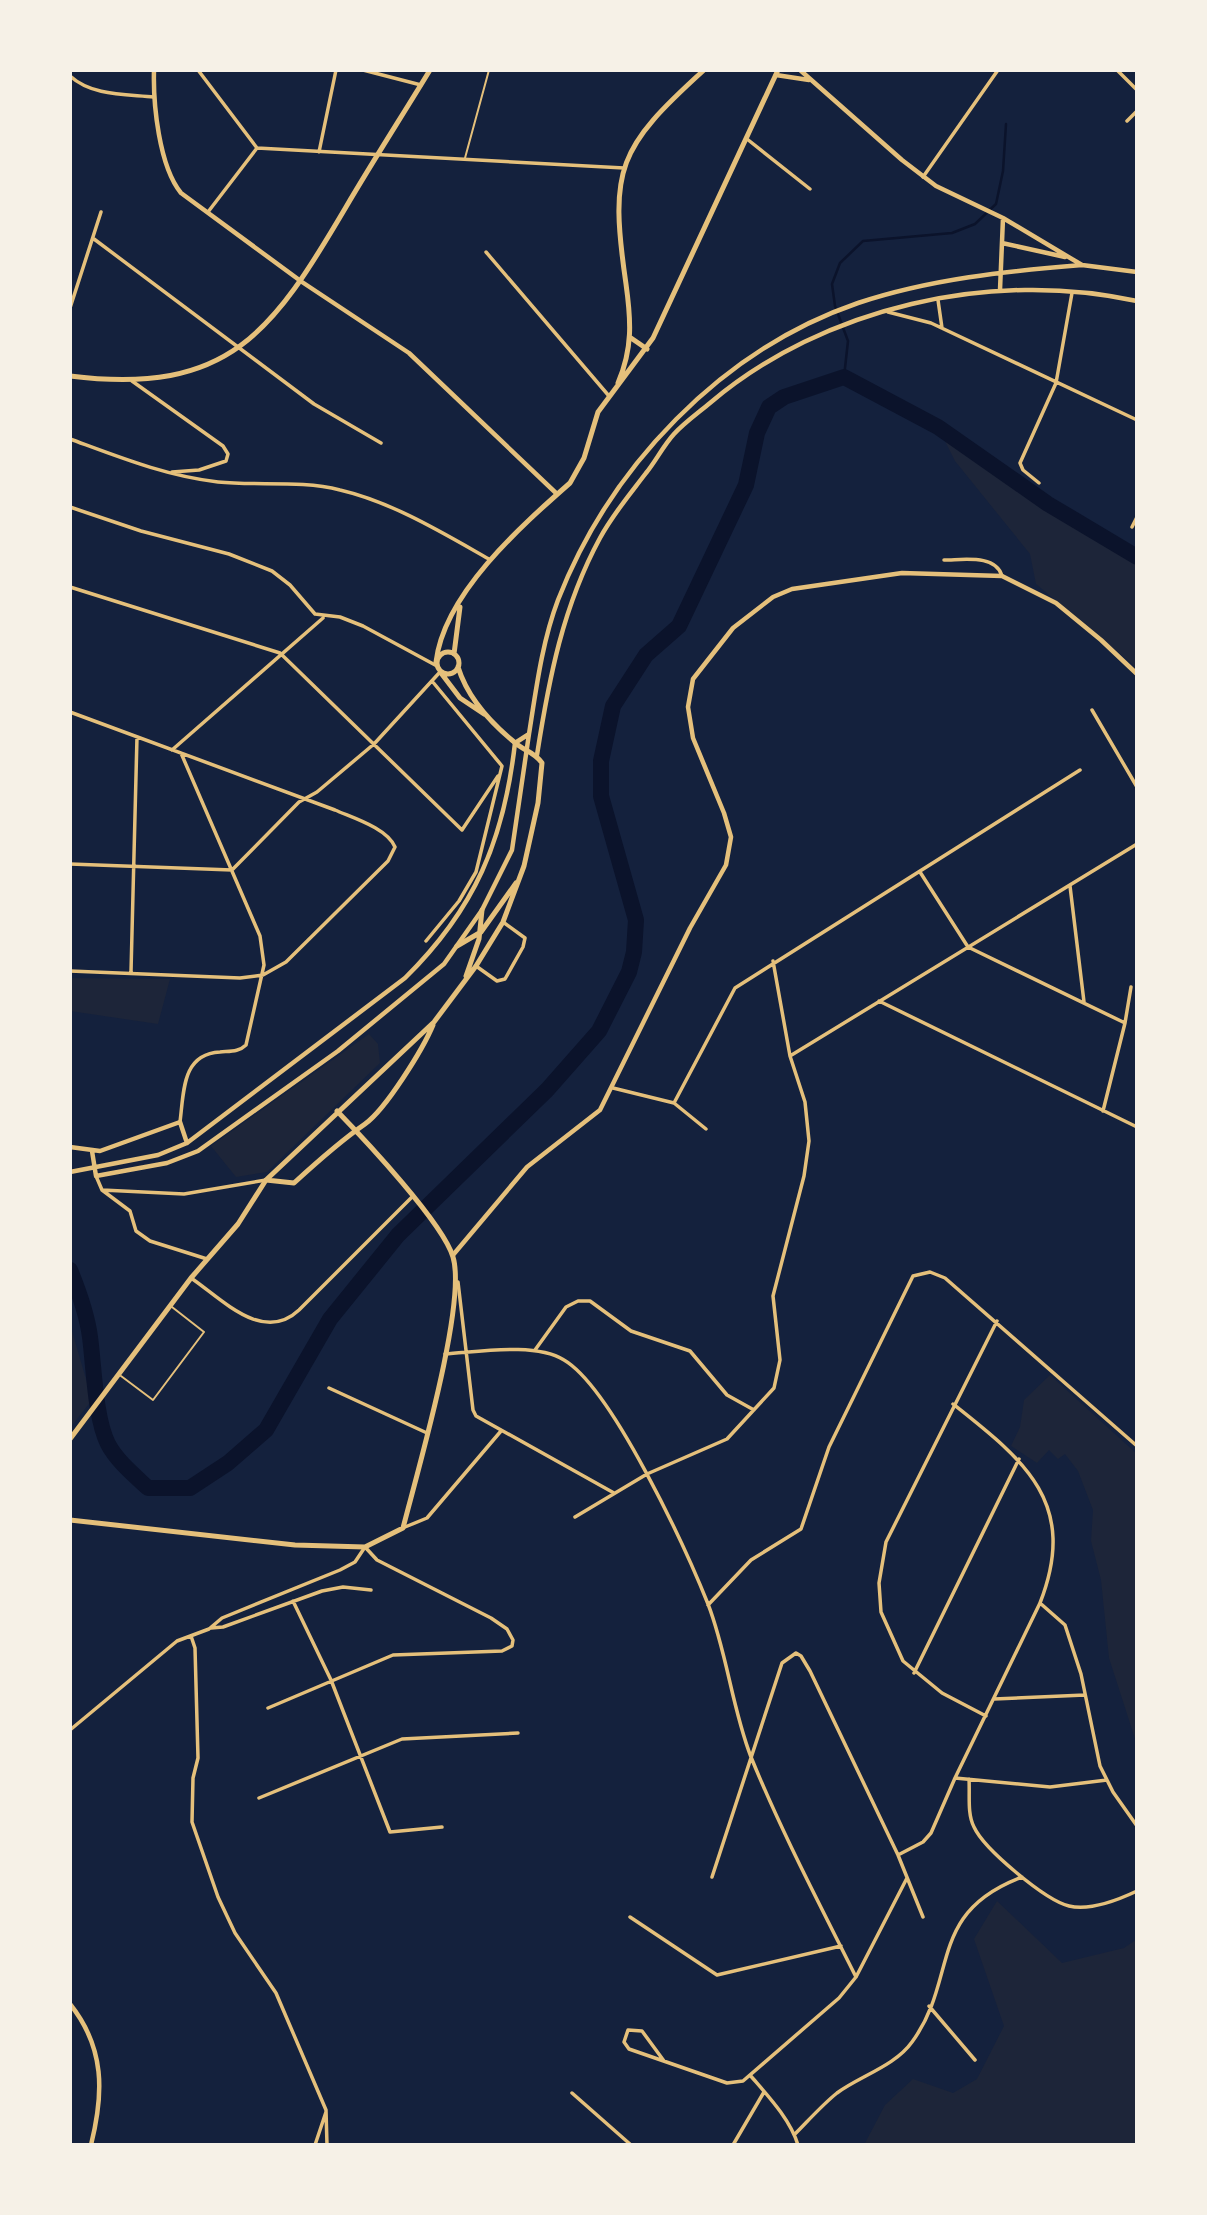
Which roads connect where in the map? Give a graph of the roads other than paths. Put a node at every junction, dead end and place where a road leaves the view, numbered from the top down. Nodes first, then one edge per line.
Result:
1 (154, 70) edge
2 (198, 70) edge
3 (336, 70) edge
4 (363, 70) edge
5 (430, 70) edge
6 (489, 70) edge
7 (704, 70) edge
8 (800, 70) edge
9 (998, 70) edge
10 (1117, 70) edge
11 (777, 73) edge
12 (70, 76) edge
13 (808, 79) junction
14 (421, 85) junction
15 (1137, 90) edge
16 (154, 97) junction
17 (1137, 111) edge
18 (1127, 121) dead end
19 (747, 139) junction
20 (257, 148) junction
21 (319, 152) junction
22 (377, 154) junction
23 (464, 159) junction
24 (624, 168) junction
25 (923, 177) junction
26 (810, 190) dead end
27 (101, 212) dead end
28 (207, 214) junction
29 (1001, 217) junction
30 (94, 239) junction
31 (1002, 243) junction
32 (486, 252) dead end
33 (1070, 258) junction
34 (1082, 265) junction
35 (1000, 272) junction
36 (1137, 272) edge
37 (302, 282) junction
38 (1000, 290) junction
39 (1072, 290) junction
40 (938, 300) junction
41 (1137, 301) edge
42 (70, 307) edge
43 (886, 311) junction
44 (942, 328) junction
45 (631, 338) junction
46 (242, 347) junction
47 (647, 349) junction
48 (70, 376) edge
49 (129, 378) junction
50 (1056, 383) junction
51 (616, 389) junction
52 (609, 396) junction
53 (1137, 420) edge
54 (70, 439) edge
55 (381, 443) dead end
56 (166, 472) junction
57 (1039, 483) dead end
58 (558, 494) junction
59 (70, 507) edge
60 (1137, 517) edge
61 (1132, 527) dead end
62 (489, 559) junction
63 (944, 560) dead end
64 (1002, 576) junction
65 (70, 587) edge
66 (462, 601) junction
67 (325, 616) junction
68 (281, 653) junction
69 (454, 653) junction
70 (438, 666) junction
71 (458, 667) junction
72 (1137, 674) edge
73 (432, 681) junction
74 (1092, 710) dead end
75 (70, 712) edge
76 (487, 715) junction
77 (529, 734) junction
78 (137, 737) junction
79 (514, 743) junction
80 (374, 744) junction
81 (172, 750) junction
82 (528, 750) junction
83 (181, 753) junction
84 (537, 755) junction
85 (1080, 769) dead end
86 (498, 776) junction
87 (1137, 787) edge
88 (305, 798) junction
89 (1137, 844) edge
90 (70, 864) edge
91 (136, 866) junction
92 (232, 870) junction
93 (920, 872) junction
94 (521, 876) junction
95 (1069, 884) junction
96 (482, 910) junction
97 (503, 922) junction
98 (481, 932) junction
99 (426, 941) dead end
100 (457, 946) junction
101 (968, 947) junction
102 (773, 961) junction
103 (476, 966) junction
104 (70, 971) edge
105 (131, 972) junction
106 (263, 975) junction
107 (465, 979) junction
108 (1130, 987) dead end
109 (879, 1001) junction
110 (1084, 1002) junction
111 (435, 1022) junction
112 (1125, 1023) junction
113 (790, 1056) junction
114 (613, 1088) junction
115 (674, 1103) junction
116 (337, 1111) junction
117 (1103, 1111) junction
118 (180, 1122) junction
119 (1137, 1127) edge
120 (354, 1129) junction
121 (705, 1129) dead end
122 (187, 1143) junction
123 (70, 1147) edge
124 (92, 1151) junction
125 (96, 1169) junction
126 (70, 1172) edge
127 (96, 1176) junction
128 (266, 1180) junction
129 (102, 1190) junction
130 (414, 1200) junction
131 (453, 1255) junction
132 (207, 1259) junction
133 (191, 1278) junction
134 (458, 1282) junction
135 (172, 1307) junction
136 (997, 1321) junction
137 (535, 1350) junction
138 (467, 1353) junction
139 (444, 1354) junction
140 (119, 1377) junction
141 (329, 1388) dead end
142 (953, 1404) junction
143 (754, 1410) junction
144 (501, 1431) junction
145 (427, 1433) junction
146 (70, 1439) edge
147 (1137, 1446) edge
148 (1019, 1459) junction
149 (647, 1474) junction
150 (614, 1493) junction
151 (575, 1517) dead end
152 (70, 1520) edge
153 (403, 1528) junction
154 (365, 1546) junction
155 (371, 1590) dead end
156 (293, 1601) junction
157 (1040, 1603) junction
158 (708, 1605) junction
159 (209, 1629) junction
160 (191, 1636) junction
161 (914, 1673) junction
162 (331, 1681) junction
163 (1085, 1695) junction
164 (994, 1699) junction
165 (268, 1708) dead end
166 (986, 1716) junction
167 (70, 1730) edge
168 (518, 1733) dead end
169 (360, 1754) junction
170 (751, 1755) junction
171 (955, 1777) junction
172 (969, 1779) junction
173 (1107, 1780) junction
174 (259, 1798) dead end
175 (443, 1826) dead end
176 (1137, 1826) edge
177 (898, 1855) junction
178 (712, 1877) dead end
179 (1022, 1877) junction
180 (907, 1878) junction
181 (1137, 1891) edge
182 (630, 1917) dead end
183 (923, 1917) dead end
184 (841, 1946) junction
185 (856, 1976) junction
186 (70, 2004) edge
187 (929, 2006) junction
188 (975, 2060) dead end
189 (664, 2061) junction
190 (750, 2075) junction
191 (764, 2091) junction
192 (572, 2093) dead end
193 (326, 2110) junction
194 (795, 2134) junction
195 (91, 2145) edge
196 (315, 2145) edge
197 (327, 2145) edge
198 (631, 2145) edge
199 (733, 2145) edge
200 (798, 2145) edge

1 - 16 street
2 - 20 street
3 - 21 street
4 - 14 street
5 - 14 main road
6 - 23 lane
7 - 24 main road
8 - 13 street
9 - 25 street
10 - 15 street
11 - 13 street
11 - 19 main road
12 - 16 street
13 - 25 street
14 - 22 main road
16 - 28 street
17 - 18 street
19 - 26 street
19 - 47 main road
20 - 21 street
20 - 28 street
21 - 22 street
22 - 23 street
22 - 37 main road
23 - 24 street
24 - 45 main road
25 - 29 street
27 - 30 street
28 - 37 street
29 - 31 street
29 - 33 street
30 - 42 street
30 - 46 street
31 - 33 street
31 - 35 street
32 - 52 street
33 - 34 street
34 - 35 street
34 - 36 street
35 - 38 street
35 - 77 street
37 - 46 main road
37 - 58 street
38 - 39 street
38 - 40 street
39 - 41 street
39 - 50 street
40 - 43 street
40 - 44 street
43 - 44 street
43 - 84 street
44 - 50 street
45 - 47 main road
45 - 51 main road
46 - 49 main road
46 - 55 street
47 - 51 main road
48 - 49 main road
49 - 56 street
50 - 53 street
50 - 57 street
51 - 52 main road
52 - 58 main road
54 - 56 street
56 - 62 street
58 - 62 main road
59 - 67 street
60 - 61 street
62 - 66 main road
63 - 64 street
64 - 72 street
64 - 114 street
65 - 68 street
66 - 69 main road
66 - 70 main road
67 - 68 street
67 - 70 street
68 - 80 street
68 - 81 street
69 - 70 main road
69 - 71 main road
70 - 71 main road
70 - 73 street
70 - 76 main road
71 - 76 main road
73 - 80 street
73 - 86 street
74 - 87 street
75 - 78 street
76 - 79 main road
77 - 79 street
77 - 82 street
78 - 81 street
78 - 91 street
79 - 82 main road
79 - 122 street
80 - 86 street
80 - 88 street
81 - 83 street
82 - 84 main road
82 - 96 street
83 - 88 street
83 - 92 street
84 - 94 main road
85 - 93 street
86 - 99 street
88 - 92 street
88 - 106 street
89 - 95 street
90 - 91 street
91 - 92 street
91 - 105 street
92 - 106 street
93 - 101 street
93 - 102 street
94 - 97 main road
94 - 98 main road
95 - 101 street
95 - 110 street
96 - 98 main road
96 - 100 street
97 - 103 main road
97 - 103 street
98 - 100 main road
98 - 107 main road
100 - 127 street
101 - 109 street
101 - 110 street
102 - 113 street
102 - 115 street
103 - 107 main road
104 - 105 street
105 - 106 street
106 - 118 street
107 - 111 main road
108 - 112 street
109 - 113 street
109 - 117 street
110 - 112 street
111 - 116 main road
111 - 120 main road
112 - 117 street
113 - 143 street
114 - 115 street
114 - 131 street
115 - 121 street
116 - 120 main road
116 - 128 main road
117 - 119 street
118 - 122 street
118 - 124 street
120 - 128 main road
120 - 130 main road
122 - 125 street
123 - 124 street
124 - 125 street
125 - 126 street
125 - 127 street
127 - 129 street
128 - 129 street
128 - 132 main road
129 - 132 street
130 - 131 main road
130 - 133 street
131 - 134 main road
132 - 133 main road
133 - 135 main road
134 - 138 street
134 - 139 main road
135 - 140 main road
135 - 140 lane
136 - 142 street
136 - 147 street
136 - 158 street
137 - 138 street
137 - 143 street
137 - 149 street
138 - 139 street
138 - 144 street
139 - 145 main road
140 - 146 main road
141 - 145 street
142 - 148 street
142 - 161 street
143 - 149 street
144 - 150 street
144 - 153 street
145 - 153 main road
148 - 157 street
148 - 161 street
149 - 150 street
149 - 158 street
150 - 151 street
152 - 154 main road
153 - 154 main road
154 - 159 street
154 - 162 street
155 - 156 street
156 - 159 street
156 - 162 street
157 - 163 street
157 - 164 street
158 - 170 street
159 - 160 street
160 - 167 street
160 - 193 street
161 - 166 street
162 - 165 street
162 - 169 street
163 - 164 street
163 - 173 street
164 - 166 street
166 - 171 street
168 - 169 street
169 - 174 street
169 - 175 street
170 - 177 street
170 - 178 street
170 - 184 street
171 - 172 street
171 - 177 street
172 - 173 street
172 - 179 street
173 - 176 street
177 - 180 street
179 - 181 street
179 - 187 street
180 - 183 street
180 - 185 street
182 - 184 street
184 - 185 street
185 - 190 street
186 - 195 street
187 - 188 street
187 - 194 street
189 - 189 street
189 - 190 street
190 - 191 street
191 - 194 street
191 - 199 street
192 - 198 street
193 - 196 street
193 - 197 street
194 - 200 street

